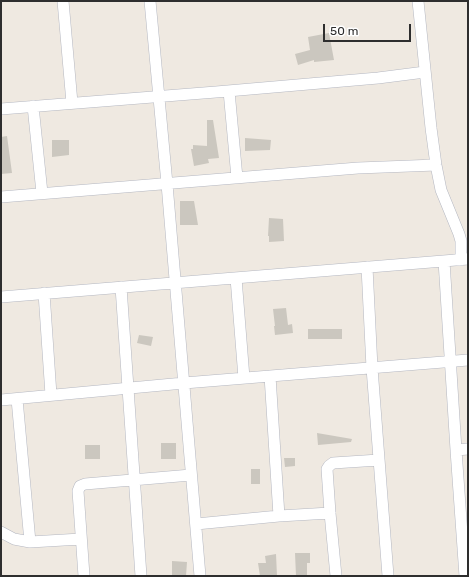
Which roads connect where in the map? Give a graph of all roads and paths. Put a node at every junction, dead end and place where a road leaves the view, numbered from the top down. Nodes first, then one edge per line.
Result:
1 (64, 1) edge
2 (150, 1) edge
3 (418, 1) edge
4 (425, 72) junction
5 (229, 91) junction
6 (159, 97) junction
7 (72, 103) junction
8 (33, 106) junction
9 (1, 109) edge
10 (436, 165) junction
11 (237, 178) junction
12 (167, 184) junction
13 (42, 193) junction
14 (1, 197) edge
15 (464, 260) edge
16 (444, 261) junction
17 (367, 267) junction
18 (236, 278) junction
19 (175, 282) junction
20 (121, 287) junction
21 (44, 293) junction
22 (1, 296) edge
23 (468, 360) edge
24 (450, 361) junction
25 (372, 368) junction
26 (270, 376) junction
27 (244, 378) junction
28 (184, 383) junction
29 (128, 389) junction
30 (51, 395) junction
31 (17, 399) junction
32 (1, 400) edge
33 (468, 449) edge
34 (456, 450) junction
35 (379, 460) junction
36 (191, 475) junction
37 (134, 480) junction
38 (330, 513) junction
39 (279, 516) junction
40 (196, 524) junction
41 (1, 532) edge
42 (81, 538) junction
43 (30, 542) junction
44 (84, 576) edge
45 (141, 576) edge
46 (200, 576) edge
47 (336, 576) edge
48 (388, 576) edge
49 (465, 576) edge

1 - 7 street
2 - 6 street
3 - 4 street
4 - 5 street
4 - 10 street
5 - 6 street
5 - 11 street
6 - 7 street
6 - 12 street
7 - 8 street
8 - 9 street
8 - 13 street
10 - 11 street
10 - 15 street
11 - 12 street
12 - 13 street
12 - 19 street
13 - 14 street
15 - 16 street
16 - 17 street
16 - 24 street
17 - 18 street
17 - 25 street
18 - 19 street
18 - 27 street
19 - 20 street
19 - 28 street
20 - 21 street
20 - 29 street
21 - 22 street
21 - 30 street
23 - 24 street
24 - 25 street
24 - 34 street
25 - 26 street
25 - 35 street
26 - 27 street
26 - 39 street
27 - 28 street
28 - 29 street
28 - 36 street
29 - 30 street
29 - 37 street
30 - 31 street
31 - 32 street
31 - 43 street
33 - 34 street
34 - 49 street
35 - 38 street
35 - 48 street
36 - 37 street
36 - 40 street
37 - 42 street
37 - 45 street
38 - 39 street
38 - 47 street
39 - 40 street
40 - 46 street
41 - 43 street
42 - 43 street
42 - 44 street

